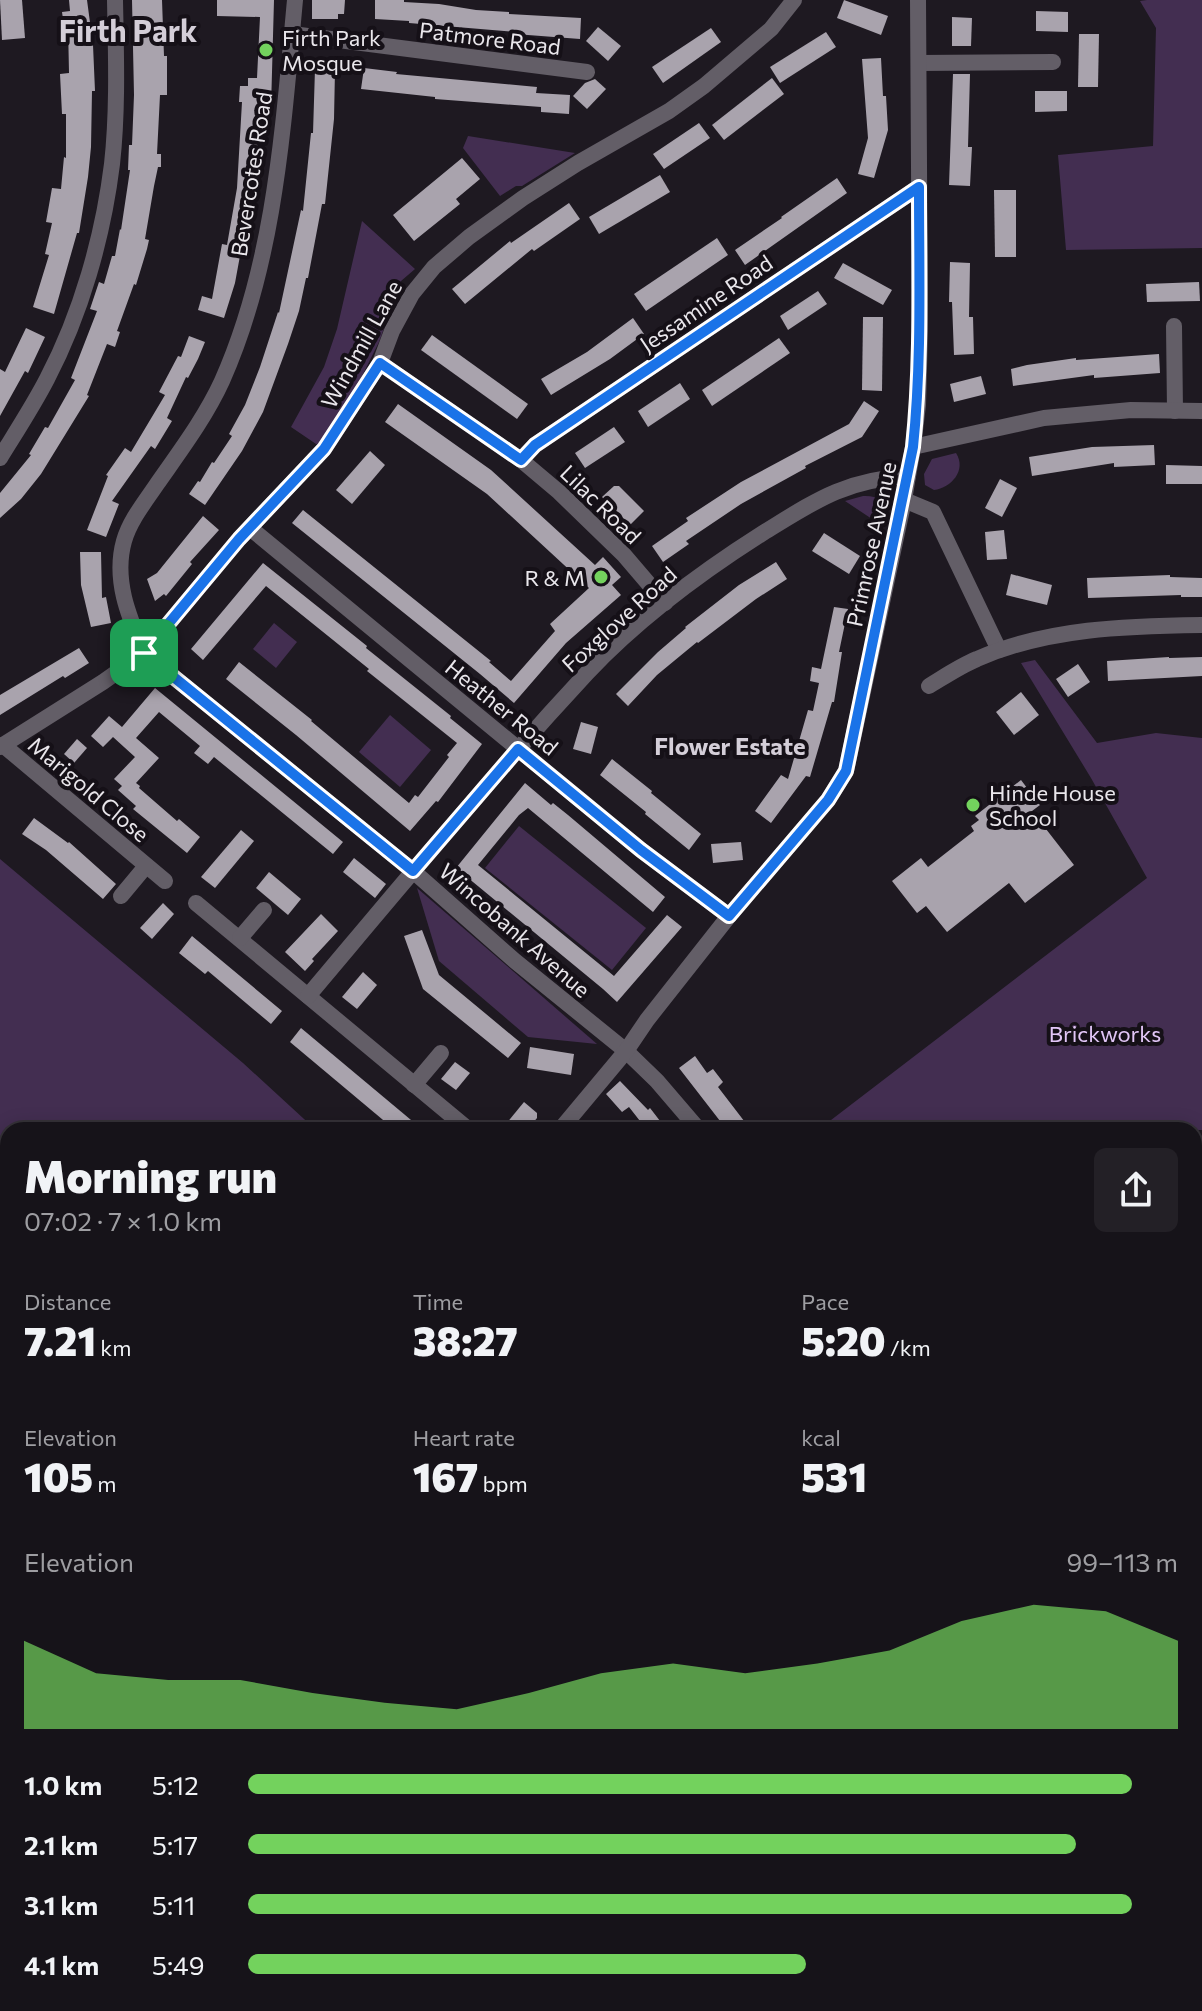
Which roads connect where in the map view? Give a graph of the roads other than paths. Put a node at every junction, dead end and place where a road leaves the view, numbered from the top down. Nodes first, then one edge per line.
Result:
1 (115, 0) edge
2 (295, 0) edge
3 (794, 0) edge
4 (918, 0) edge
5 (292, 34) junction
6 (1053, 62) dead end
7 (919, 63) junction
8 (587, 72) dead end
9 (919, 187) junction
10 (1174, 326) dead end
11 (380, 363) junction
12 (1175, 411) junction
13 (1202, 411) edge
14 (913, 447) junction
15 (0, 458) edge
16 (521, 460) junction
17 (908, 476) junction
18 (904, 500) junction
19 (250, 528) junction
20 (665, 603) junction
21 (1202, 625) edge
22 (999, 650) junction
23 (144, 653) junction
24 (929, 686) dead end
25 (2, 746) edge
26 (518, 749) junction
27 (146, 866) junction
28 (413, 871) junction
29 (165, 881) dead end
30 (121, 896) dead end
31 (196, 903) dead end
32 (264, 910) dead end
33 (729, 916) junction
34 (240, 938) junction
35 (308, 996) junction
36 (626, 1051) junction
37 (441, 1053) dead end
38 (414, 1085) junction
39 (459, 1122) edge
40 (567, 1122) edge
41 (692, 1122) edge

1 - 15 street
2 - 5 street, Bevercotes Road
3 - 11 street, Windmill Lane
4 - 7 street, Primrose Avenue
5 - 8 street, Patmore Road
5 - 23 street, Bevercotes Road
6 - 7 street
7 - 9 street, Primrose Avenue
9 - 14 street, Primrose Avenue
9 - 16 street, Jessamine Road
10 - 12 street
11 - 16 street, Lilac Road
11 - 19 street, Windmill Lane
12 - 13 street
12 - 14 street
14 - 17 street, Primrose Avenue
16 - 20 street, Lilac Road
17 - 18 street, Primrose Avenue
17 - 20 street, Foxglove Road
18 - 22 street
18 - 33 street, Primrose Avenue
19 - 23 street, Windmill Lane
19 - 26 street, Heather Road
20 - 26 street, Foxglove Road
21 - 22 street
22 - 24 street
23 - 25 street, Windmill Lane
23 - 28 street, Wincobank Avenue
25 - 27 street, Marigold Close
26 - 28 street, Foxglove Road
26 - 33 street, Heather Road
27 - 29 street, Marigold Close
27 - 30 street, Marigold Close
28 - 35 street, Foxglove Road
28 - 36 street, Wincobank Avenue
31 - 34 street
32 - 34 street
33 - 36 street, Primrose Avenue
34 - 35 street
35 - 38 street
36 - 40 street, Primrose Avenue
36 - 41 street, Wincobank Avenue
37 - 38 street
38 - 39 street

